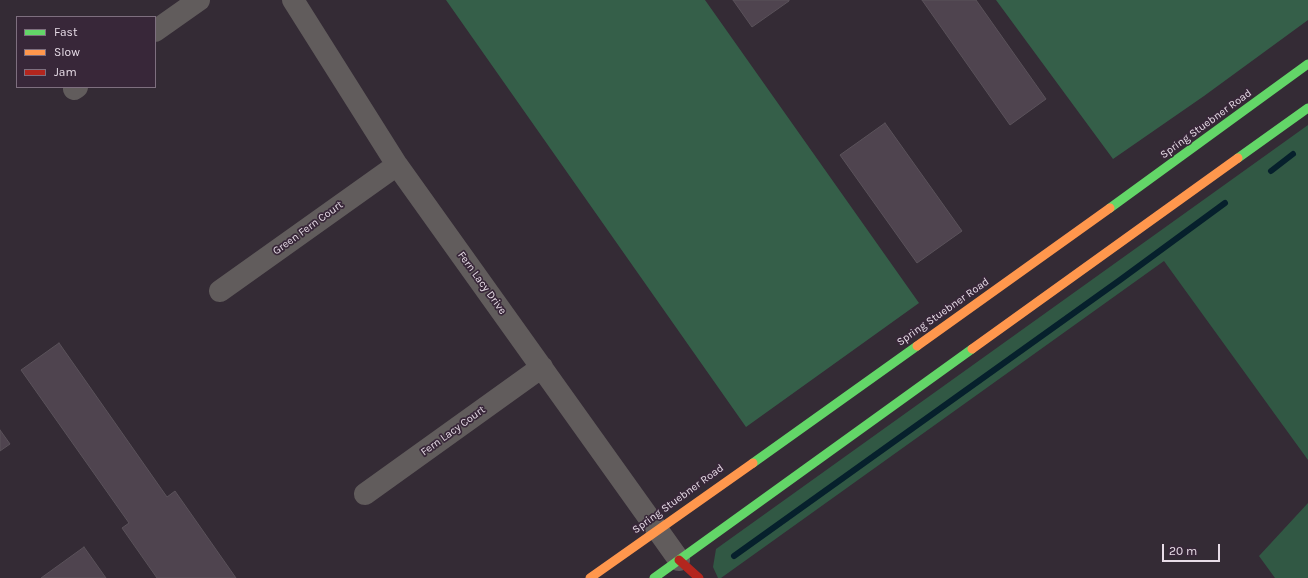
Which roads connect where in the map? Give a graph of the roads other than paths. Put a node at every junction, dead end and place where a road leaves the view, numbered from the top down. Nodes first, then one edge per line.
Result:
1 (199, 0) edge
2 (293, 0) edge
3 (156, 30) edge
4 (1308, 64) edge
5 (1308, 108) edge
6 (397, 165) junction
7 (1051, 277) dead end
8 (1059, 288) junction
9 (220, 292) dead end
10 (542, 367) junction
11 (365, 494) dead end
12 (657, 529) junction
13 (682, 569) edge
14 (590, 578) edge
15 (654, 578) edge
16 (699, 578) edge

1 - 3 street
2 - 6 street, Fern Lacy Drive
4 - 12 main road, Spring Stuebner Road
5 - 8 main road
6 - 9 street, Green Fern Court
6 - 10 street, Fern Lacy Drive
7 - 8 main road
8 - 13 main road
10 - 11 street, Fern Lacy Court
10 - 12 street, Fern Lacy Drive
12 - 13 street, Fern Lacy Drive
12 - 14 main road, Spring Stuebner Road
13 - 15 main road
13 - 16 main road

